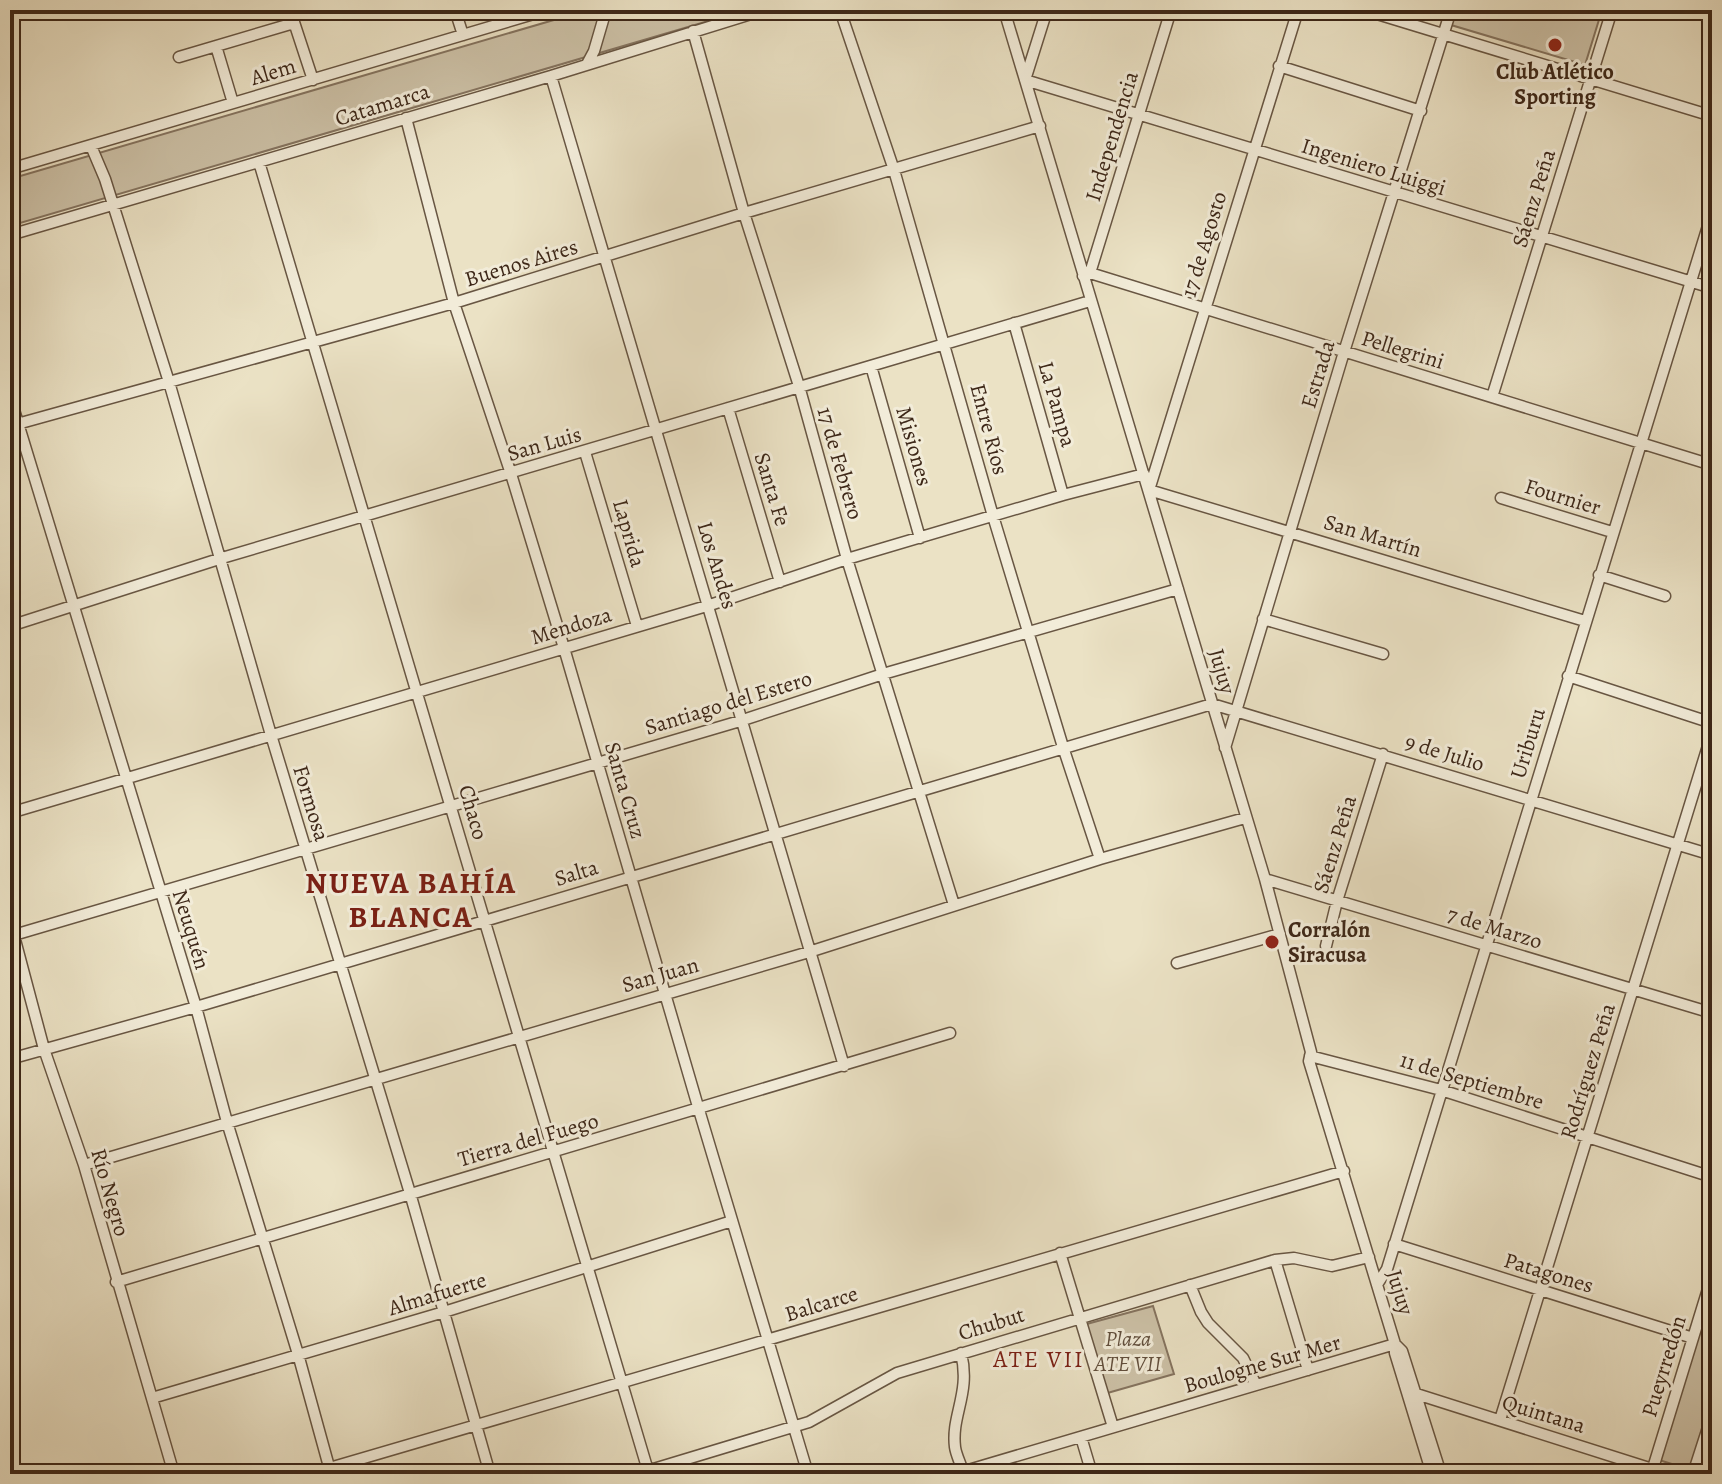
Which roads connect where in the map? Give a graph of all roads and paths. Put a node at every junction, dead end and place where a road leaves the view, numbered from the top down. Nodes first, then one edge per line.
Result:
1 (290, 10) edge
2 (455, 10) edge
3 (547, 10) edge
4 (606, 10) edge
5 (764, 10) edge
6 (840, 10) edge
7 (1004, 10) edge
8 (1047, 10) edge
9 (1171, 10) edge
10 (1298, 10) edge
11 (1364, 10) edge
12 (1451, 10) edge
13 (1612, 10) edge
14 (294, 23) junction
15 (693, 31) junction
16 (1444, 34) junction
17 (463, 35) junction
18 (216, 46) junction
19 (179, 57) dead end
20 (587, 64) junction
21 (1279, 66) junction
22 (551, 76) junction
23 (313, 80) junction
24 (1025, 80) junction
25 (1591, 80) junction
26 (233, 103) junction
27 (1421, 111) junction
28 (1138, 114) junction
29 (1712, 116) edge
30 (406, 118) junction
31 (1040, 126) junction
32 (91, 146) junction
33 (1252, 150) junction
34 (259, 162) junction
35 (10, 169) edge
36 (894, 170) junction
37 (1395, 194) junction
38 (113, 205) junction
39 (744, 213) junction
40 (1712, 213) edge
41 (10, 235) edge
42 (1542, 236) junction
43 (604, 258) junction
44 (1087, 275) junction
45 (1689, 281) junction
46 (1712, 288) edge
47 (1090, 301) junction
48 (454, 303) junction
49 (1203, 309) junction
50 (1014, 323) junction
51 (313, 341) junction
52 (945, 343) junction
53 (1344, 352) junction
54 (871, 366) junction
55 (169, 382) junction
56 (799, 386) junction
57 (10, 397) edge
58 (1492, 397) junction
59 (728, 408) junction
60 (14, 425) edge
61 (656, 430) junction
62 (1640, 443) junction
63 (585, 452) junction
64 (1712, 465) edge
65 (511, 474) junction
66 (1144, 474) junction
67 (1149, 490) junction
68 (1063, 495) junction
69 (1501, 498) dead end
70 (993, 516) junction
71 (365, 517) junction
72 (1290, 531) junction
73 (1612, 532) junction
74 (920, 538) junction
75 (222, 558) junction
76 (847, 559) junction
77 (1599, 575) junction
78 (780, 582) junction
79 (1178, 589) junction
80 (1665, 596) dead end
81 (710, 605) junction
82 (74, 606) junction
83 (1263, 619) junction
84 (1585, 621) junction
85 (10, 626) edge
86 (637, 626) junction
87 (1030, 633) junction
88 (564, 648) junction
89 (1383, 654) dead end
90 (883, 674) junction
91 (1568, 676) junction
92 (417, 691) junction
93 (1212, 704) junction
94 (1235, 709) junction
95 (740, 721) junction
96 (1712, 723) edge
97 (1712, 733) edge
98 (271, 735) junction
99 (1063, 747) junction
100 (1225, 750) junction
101 (1383, 754) junction
102 (597, 763) junction
103 (126, 779) junction
104 (919, 790) junction
105 (1530, 800) junction
106 (452, 806) junction
107 (10, 813) edge
108 (1245, 818) junction
109 (776, 833) junction
110 (1678, 845) junction
111 (305, 849) junction
112 (1712, 855) edge
113 (1100, 859) junction
114 (630, 876) junction
115 (1265, 879) junction
116 (160, 892) junction
117 (1337, 901) junction
118 (954, 905) junction
119 (10, 921) edge
120 (485, 921) junction
121 (1280, 934) junction
122 (14, 935) junction
123 (1486, 945) junction
124 (1326, 946) dead end
125 (809, 952) junction
126 (1177, 963) dead end
127 (340, 964) junction
128 (1633, 989) junction
129 (664, 994) junction
130 (196, 1007) junction
131 (1712, 1013) edge
132 (950, 1033) dead end
133 (519, 1036) junction
134 (44, 1049) junction
135 (1310, 1056) junction
136 (10, 1059) edge
137 (844, 1066) junction
138 (374, 1078) junction
139 (1441, 1090) junction
140 (699, 1110) junction
141 (227, 1122) junction
142 (1588, 1137) junction
143 (554, 1152) junction
144 (84, 1165) junction
145 (1344, 1171) junction
146 (1712, 1177) edge
147 (410, 1193) junction
148 (732, 1221) junction
149 (264, 1238) junction
150 (1394, 1244) junction
151 (1060, 1253) junction
152 (1369, 1257) junction
153 (1275, 1260) junction
154 (588, 1268) junction
155 (1712, 1276) edge
156 (116, 1282) junction
157 (1378, 1283) junction
158 (1190, 1285) junction
159 (1541, 1291) junction
160 (444, 1312) junction
161 (1080, 1316) junction
162 (1693, 1338) junction
163 (768, 1340) junction
164 (1395, 1344) junction
165 (961, 1353) junction
166 (298, 1354) junction
167 (1308, 1370) junction
168 (622, 1384) junction
169 (1256, 1385) junction
170 (1412, 1392) junction
171 (152, 1398) junction
172 (1712, 1415) edge
173 (1500, 1420) junction
174 (474, 1425) junction
175 (794, 1426) junction
176 (1113, 1427) junction
177 (1081, 1437) junction
178 (1653, 1468) junction
179 (330, 1471) edge
180 (645, 1473) edge
181 (959, 1473) edge
182 (174, 1474) edge
183 (309, 1474) edge
184 (490, 1474) edge
185 (808, 1474) edge
186 (1092, 1474) edge
187 (1432, 1474) edge
188 (1441, 1474) edge
189 (1668, 1474) edge
190 (1693, 1474) edge

1 - 14 street
2 - 17 street
3 - 17 street, Alem
4 - 20 street
5 - 15 street, Catamarca
6 - 36 street, Entre Ríos
7 - 24 street, Jujuy
8 - 24 street
9 - 28 street, Independencia
10 - 21 street, 17 de Agosto
11 - 16 street
12 - 16 street, Estrada
13 - 25 street, Sáenz Peña
14 - 18 street
14 - 23 street
15 - 20 street, Catamarca
15 - 39 street, 17 de Febrero
16 - 25 street
16 - 27 street, Estrada
17 - 23 street, Alem
18 - 19 street
18 - 26 street
20 - 22 street, Catamarca
21 - 27 street
21 - 33 street, 17 de Agosto
22 - 30 street, Catamarca
22 - 43 street, Los Andes
23 - 26 street, Alem
24 - 28 street, Ingeniero Luiggi
24 - 31 street, Jujuy
25 - 29 street
25 - 42 street, Sáenz Peña
26 - 32 street, Alem
27 - 37 street, Estrada
28 - 33 street, Ingeniero Luiggi
28 - 44 street, Independencia
30 - 34 street, Catamarca
30 - 48 street, Santa Cruz
31 - 36 street, Buenos Aires
31 - 44 street, Jujuy
32 - 35 street, Alem
32 - 38 street, Formosa
33 - 37 street, Ingeniero Luiggi
33 - 49 street, 17 de Agosto
34 - 38 street, Catamarca
34 - 51 street, Chaco
36 - 39 street, Buenos Aires
36 - 52 street, Entre Ríos
37 - 42 street, Ingeniero Luiggi
37 - 53 street, Estrada
38 - 41 street, Catamarca
38 - 55 street, Formosa
39 - 43 street, Buenos Aires
39 - 56 street, 17 de Febrero
40 - 45 street, Uriburu
42 - 45 street, Ingeniero Luiggi
42 - 58 street, Sáenz Peña
43 - 48 street, Buenos Aires
43 - 61 street, Los Andes
44 - 47 street, Jujuy
44 - 49 street, Pellegrini
45 - 46 street, Ingeniero Luiggi
45 - 62 street, Uriburu
47 - 50 street, San Luis
47 - 66 street, Jujuy
48 - 51 street, Buenos Aires
48 - 65 street, Santa Cruz
49 - 53 street, Pellegrini
49 - 67 street, 17 de Agosto
50 - 52 street, San Luis
50 - 68 street, La Pampa
51 - 55 street, Buenos Aires
51 - 71 street, Chaco
52 - 54 street, San Luis
52 - 70 street, Entre Ríos
53 - 58 street, Pellegrini
53 - 72 street, Estrada
54 - 56 street, San Luis
54 - 74 street, Misiones
55 - 60 street, Buenos Aires
55 - 75 street, Formosa
56 - 59 street, San Luis
56 - 76 street, 17 de Febrero
57 - 60 street, Neuquén
58 - 62 street, Pellegrini
59 - 61 street, San Luis
59 - 78 street, Santa Fe
60 - 82 street, Neuquén
61 - 63 street, San Luis
61 - 81 street, Los Andes
62 - 64 street, Pellegrini
62 - 73 street, Uriburu
63 - 65 street, San Luis
63 - 86 street, Laprida
65 - 71 street, San Luis
65 - 88 street, Santa Cruz
66 - 67 street, Jujuy
66 - 68 street, Mendoza
67 - 72 street, San Martín
67 - 79 street, Jujuy
68 - 70 street, Mendoza
69 - 73 street, Fournier
70 - 74 street, Mendoza
70 - 87 street, Entre Ríos
71 - 75 street, San Luis
71 - 92 street, Chaco
72 - 83 street, Estrada
72 - 84 street, San Martín
73 - 77 street, Uriburu
74 - 76 street, Mendoza
75 - 82 street, San Luis
75 - 98 street, Formosa
76 - 78 street, Mendoza
76 - 90 street, 17 de Febrero
77 - 80 street
77 - 84 street, Uriburu
78 - 81 street, Mendoza
79 - 87 street, Santiago del Estero
79 - 93 street, Jujuy
81 - 86 street, Mendoza
81 - 95 street, Los Andes
82 - 85 street, San Luis
82 - 103 street, Neuquén
83 - 89 street
83 - 94 street, Estrada
84 - 91 street, Uriburu
86 - 88 street, Mendoza
87 - 90 street, Santiago del Estero
87 - 99 street, Entre Ríos
88 - 92 street, Mendoza
88 - 102 street, Santa Cruz
90 - 95 street, Santiago del Estero
90 - 104 street, 17 de Febrero
91 - 96 street
91 - 105 street, Uriburu
92 - 98 street, Mendoza
92 - 106 street, Chaco
93 - 94 street, 9 de Julio
93 - 99 street, Salta
93 - 100 street, Jujuy
94 - 100 street, Estrada
94 - 101 street, 9 de Julio
95 - 102 street, Santiago del Estero
95 - 109 street, Los Andes
97 - 110 street, Rodríguez Peña
98 - 103 street, Mendoza
98 - 111 street, Formosa
99 - 104 street, Salta
99 - 113 street, Entre Ríos
100 - 108 street, Jujuy
101 - 105 street, 9 de Julio
101 - 117 street, Sáenz Peña
102 - 106 street, Santiago del Estero
102 - 114 street, Santa Cruz
103 - 107 street, Mendoza
103 - 116 street, Neuquén
104 - 109 street, Salta
104 - 118 street, 17 de Febrero
105 - 110 street, 9 de Julio
105 - 123 street, Uriburu
106 - 111 street, Santiago del Estero
106 - 120 street, Chaco
108 - 113 street, San Juan
108 - 115 street, Jujuy
109 - 114 street, Salta
109 - 125 street, Los Andes
110 - 112 street, 9 de Julio
110 - 128 street, Rodríguez Peña
111 - 116 street, Santiago del Estero
111 - 127 street, Formosa
113 - 118 street, San Juan
114 - 120 street, Salta
114 - 129 street, Santa Cruz
115 - 117 street, 7 de Marzo
115 - 121 street, Jujuy
116 - 122 street, Santiago del Estero
116 - 130 street, Neuquén
117 - 123 street, 7 de Marzo
117 - 124 street, Sáenz Peña
118 - 125 street, San Juan
119 - 122 street, Río Negro
120 - 127 street, Salta
120 - 133 street, Chaco
121 - 126 street
121 - 135 street, Jujuy
122 - 134 street, Río Negro
123 - 128 street, 7 de Marzo
123 - 139 street, Uriburu
125 - 129 street, San Juan
125 - 137 street, Los Andes
127 - 130 street, Salta
127 - 138 street, Formosa
128 - 131 street, 7 de Marzo
128 - 142 street, Rodríguez Peña
129 - 133 street, San Juan
129 - 140 street, Santa Cruz
130 - 134 street, Salta
130 - 141 street, Neuquén
132 - 137 street, Tierra del Fuego
133 - 138 street, San Juan
133 - 143 street, Chaco
134 - 136 street, Salta
134 - 144 street, Río Negro
135 - 139 street, 11 de Septiembre
135 - 145 street, Jujuy
137 - 140 street, Tierra del Fuego
138 - 141 street, San Juan
138 - 147 street, Formosa
139 - 142 street, 11 de Septiembre
139 - 150 street, Uriburu
140 - 143 street, Tierra del Fuego
140 - 148 street, Santa Cruz
141 - 144 street, San Juan
141 - 149 street, Neuquén
142 - 146 street, 11 de Septiembre
142 - 159 street, Rodríguez Peña
143 - 147 street, Tierra del Fuego
143 - 154 street, Chaco
144 - 156 street, Río Negro
145 - 151 street, Balcarce
145 - 152 street, Jujuy
147 - 149 street, Tierra del Fuego
147 - 160 street, Formosa
148 - 154 street, Almafuerte
148 - 163 street, Santa Cruz
149 - 156 street, Tierra del Fuego
149 - 166 street, Neuquén
150 - 157 street, Uriburu
150 - 159 street, Patagones
151 - 161 street
151 - 163 street, Balcarce
152 - 153 street, Chubut
152 - 157 street, Jujuy
153 - 158 street, Chubut
153 - 167 street
154 - 160 street, Almafuerte
154 - 168 street, Chaco
155 - 162 street, Pueyrredón
156 - 171 street, Río Negro
157 - 164 street, Jujuy
158 - 161 street, Chubut
158 - 169 street
159 - 162 street, Patagones
159 - 173 street, Rodríguez Peña
160 - 166 street, Almafuerte
160 - 174 street, Formosa
161 - 165 street, Chubut
161 - 176 street
162 - 178 street, Pueyrredón
163 - 168 street, Balcarce
163 - 175 street, Santa Cruz
164 - 167 street, Boulogne Sur Mer
164 - 170 street, Jujuy
165 - 175 street, Chubut
165 - 181 street
166 - 171 street, Almafuerte
166 - 179 street, Neuquén
167 - 169 street, Boulogne Sur Mer
168 - 174 street, Balcarce
168 - 180 street, Chaco
169 - 176 street, Boulogne Sur Mer
170 - 173 street, Quintana
170 - 187 street
170 - 188 street
171 - 182 street, Río Negro
172 - 190 street
173 - 178 street, Quintana
174 - 179 street, Balcarce
174 - 184 street, Formosa
175 - 180 street, Chubut
175 - 185 street, Santa Cruz
176 - 177 street, Boulogne Sur Mer
177 - 181 street, Boulogne Sur Mer
177 - 186 street
178 - 189 street, Quintana
179 - 183 street, Balcarce

